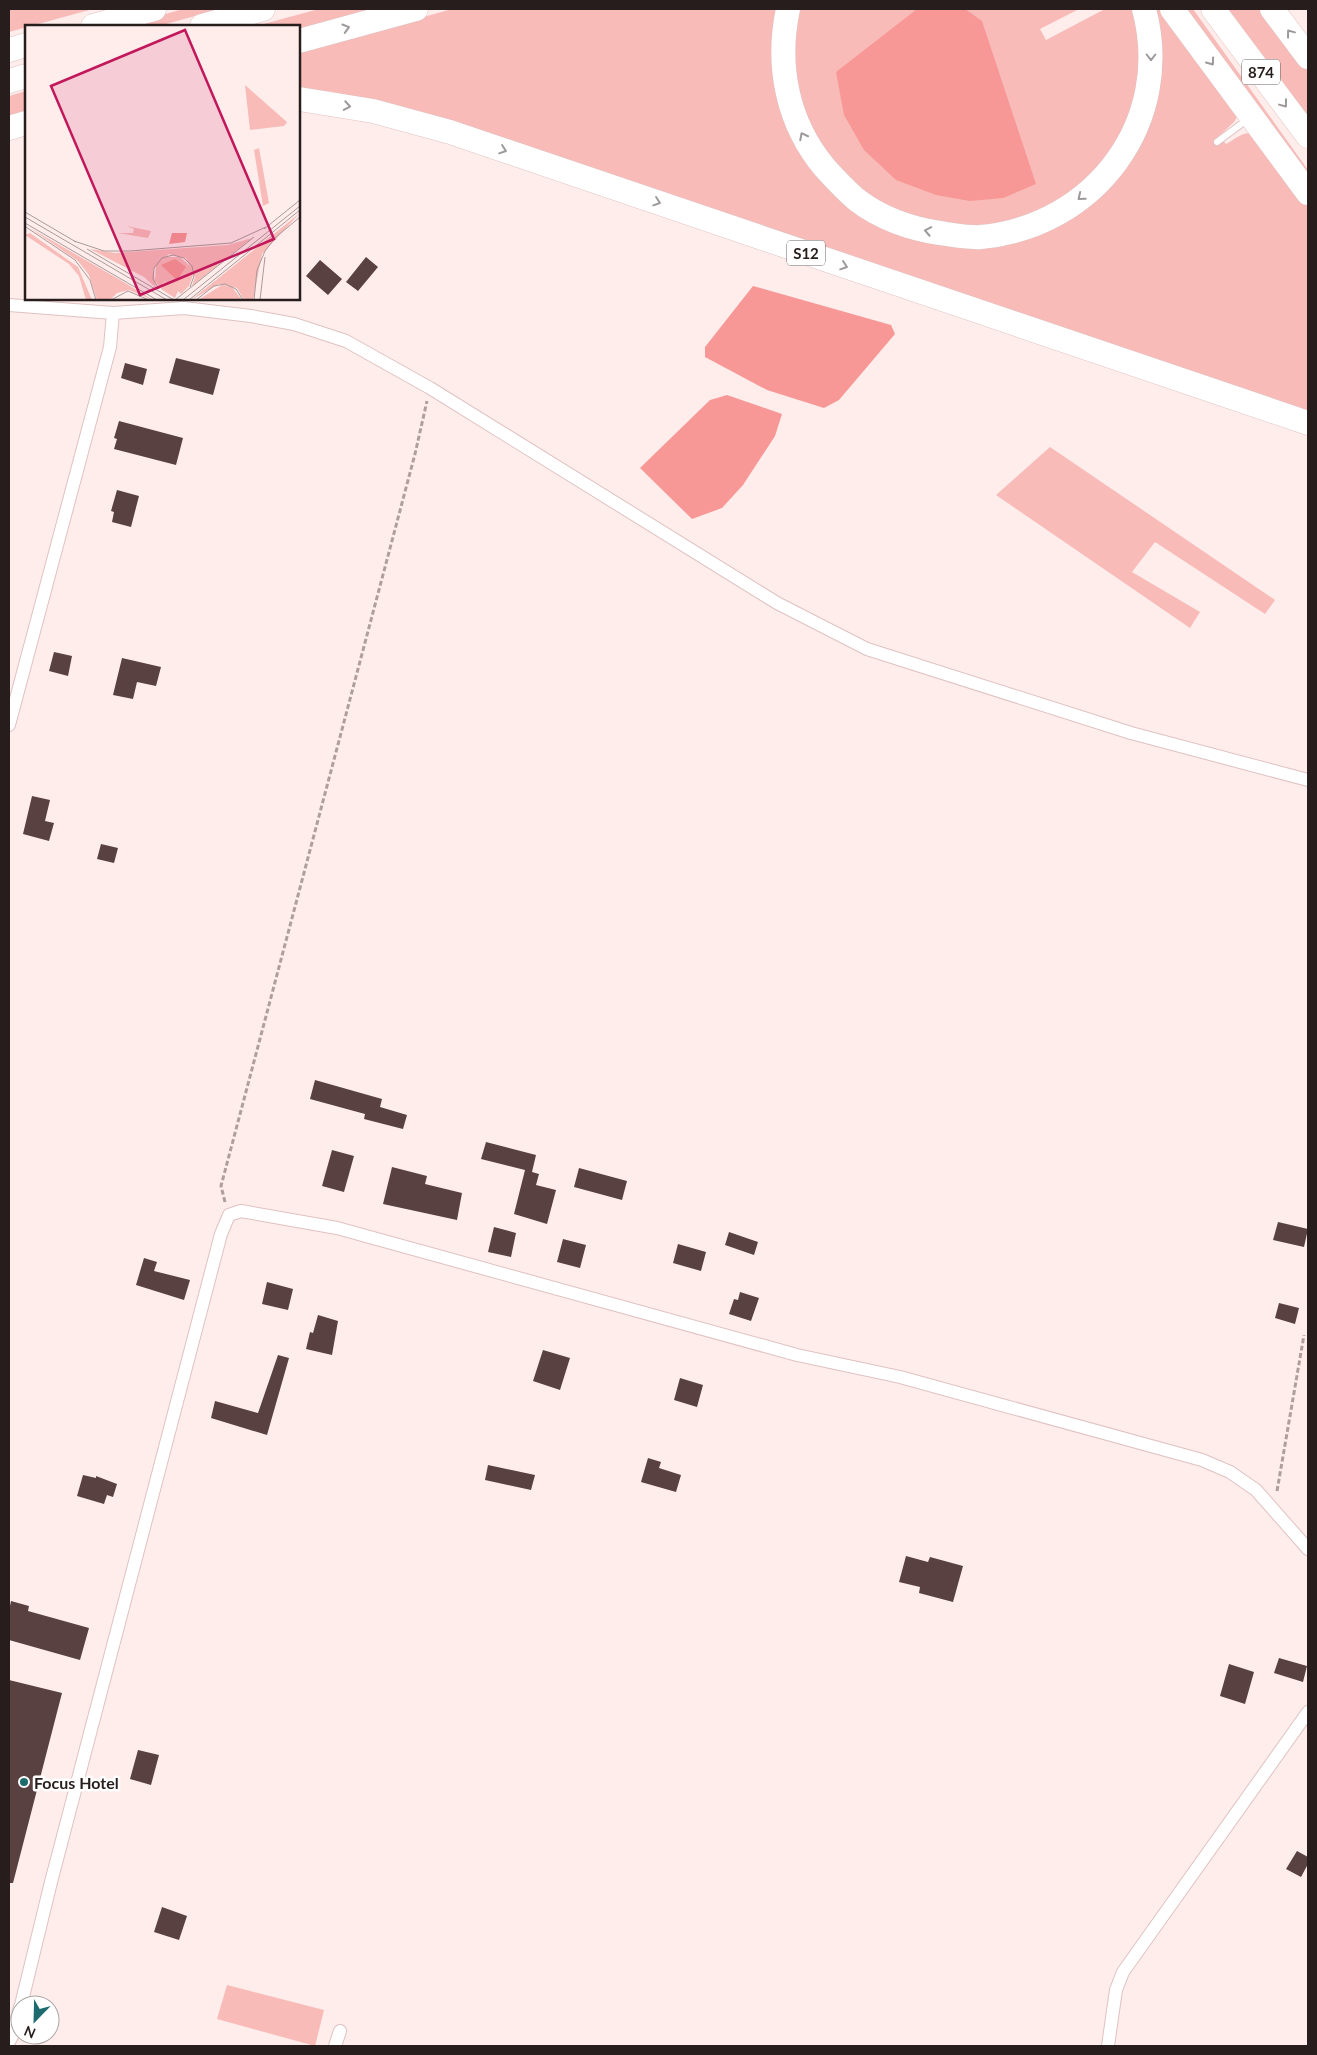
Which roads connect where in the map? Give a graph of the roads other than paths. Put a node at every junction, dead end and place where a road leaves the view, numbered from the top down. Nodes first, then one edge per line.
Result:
1 (154, 9) edge
2 (264, 9) edge
3 (416, 9) edge
4 (788, 9) edge
5 (1144, 9) edge
6 (1172, 9) edge
7 (1213, 9) edge
8 (1272, 9) edge
9 (97, 25) edge
10 (206, 25) edge
11 (300, 42) edge
12 (25, 45) edge
13 (9, 50) edge
14 (1308, 57) edge
15 (25, 76) edge
16 (9, 81) edge
17 (300, 99) edge
18 (1251, 117) junction
19 (1308, 136) edge
20 (1217, 142) dead end
21 (1308, 194) edge
22 (9, 305) edge
23 (113, 313) junction
24 (1308, 424) edge
25 (9, 725) edge
26 (1308, 780) edge
27 (1308, 1549) edge
28 (1308, 1712) edge
29 (23, 1995) edge
30 (340, 2031) dead end
31 (336, 2046) edge
32 (1108, 2046) edge

1 - 9 highway
2 - 10 highway
11 -> 3 highway
5 -> 4 highway
6 -> 18 highway
7 -> 19 highway, 874
14 -> 8 highway
12 - 13 highway
15 - 16 highway
17 -> 24 highway, S12
18 - 20 lane
18 - 21 highway
22 - 23 street
23 - 25 street
23 - 26 street
27 - 29 street
28 - 32 street
30 - 31 street

